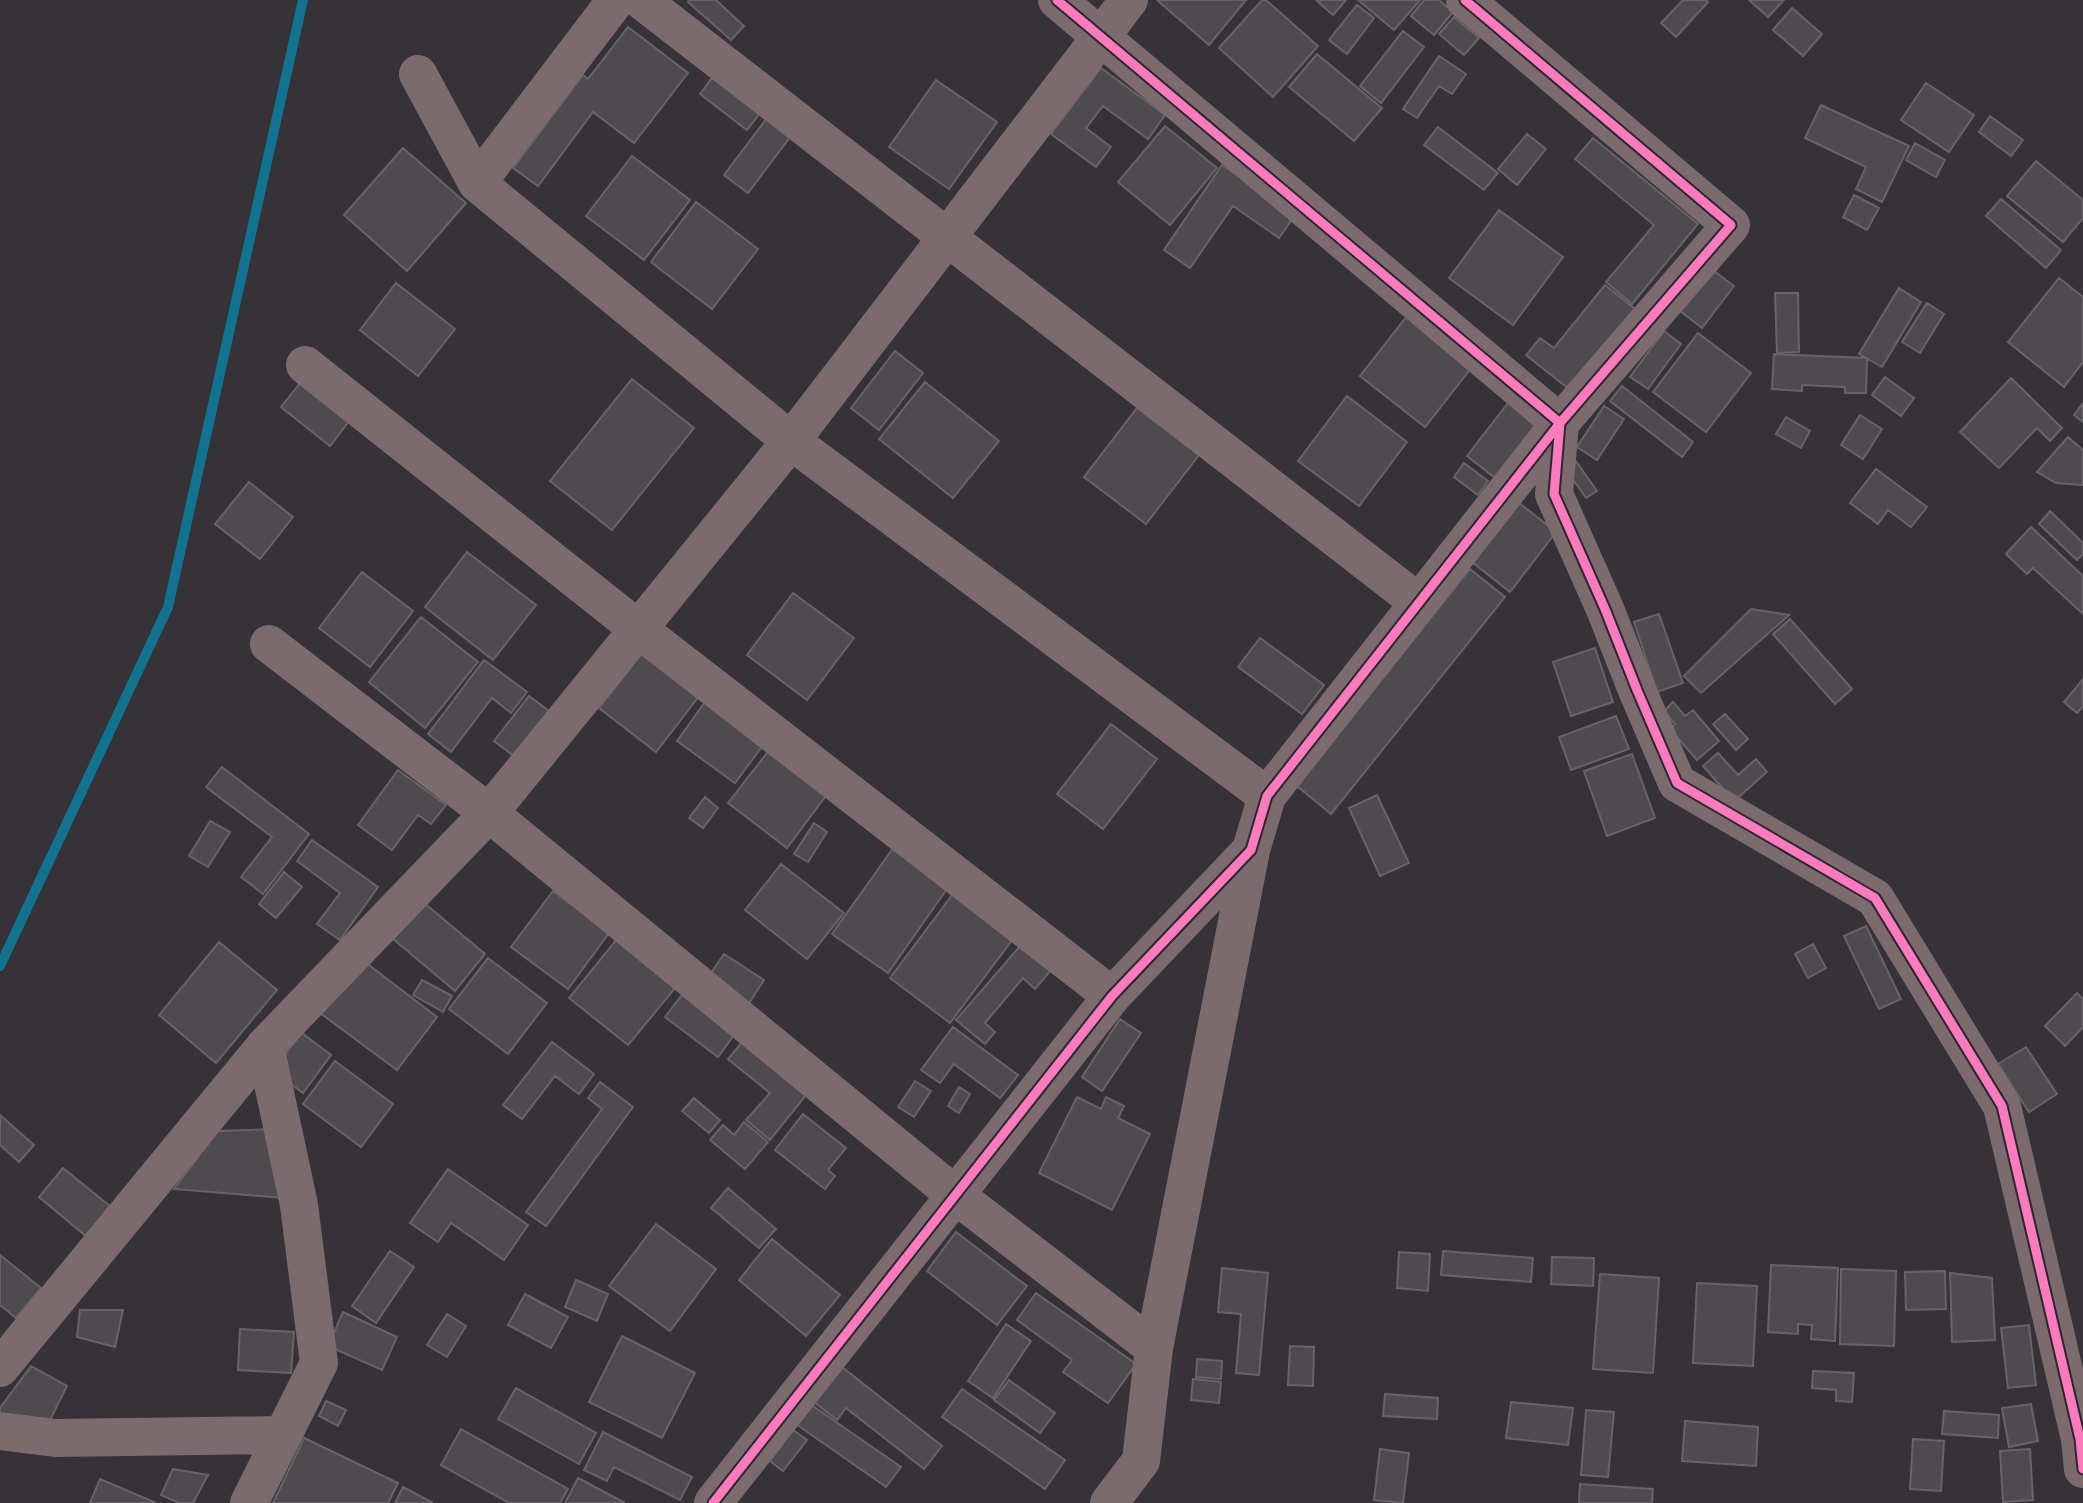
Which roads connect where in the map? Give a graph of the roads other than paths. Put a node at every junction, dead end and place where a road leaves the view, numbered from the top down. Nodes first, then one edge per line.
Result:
1 (616, 0) edge
2 (641, 0) edge
3 (1057, 0) edge
4 (1129, 0) edge
5 (1465, 0) edge
6 (1102, 36) junction
7 (418, 74) dead end
8 (477, 183) junction
9 (948, 239) junction
10 (305, 365) dead end
11 (1560, 423) junction
12 (791, 441) junction
13 (1418, 602) junction
14 (637, 628) junction
15 (269, 644) dead end
16 (1267, 796) junction
17 (489, 813) junction
18 (1251, 850) junction
19 (1112, 996) junction
20 (265, 1046) junction
21 (954, 1194) junction
22 (1154, 1348) junction
23 (0, 1368) edge
24 (0, 1431) edge
25 (283, 1435) junction
26 (2083, 1469) edge
27 (249, 1503) edge
28 (713, 1503) edge
29 (1109, 1503) edge

1 - 8 street
2 - 9 street
3 - 6 street
4 - 6 street
5 - 11 street
6 - 9 street
6 - 11 street
7 - 8 street
8 - 12 street
9 - 12 street
9 - 13 street
10 - 14 street
11 - 13 street
11 - 26 street
12 - 14 street
12 - 16 street
13 - 16 street
14 - 17 street
14 - 19 street
15 - 17 street
16 - 18 street
17 - 20 street
17 - 21 street
18 - 19 street
18 - 22 street
19 - 21 street
20 - 23 street
20 - 25 street
21 - 22 street
21 - 28 street
22 - 29 street
24 - 25 street
25 - 27 street

